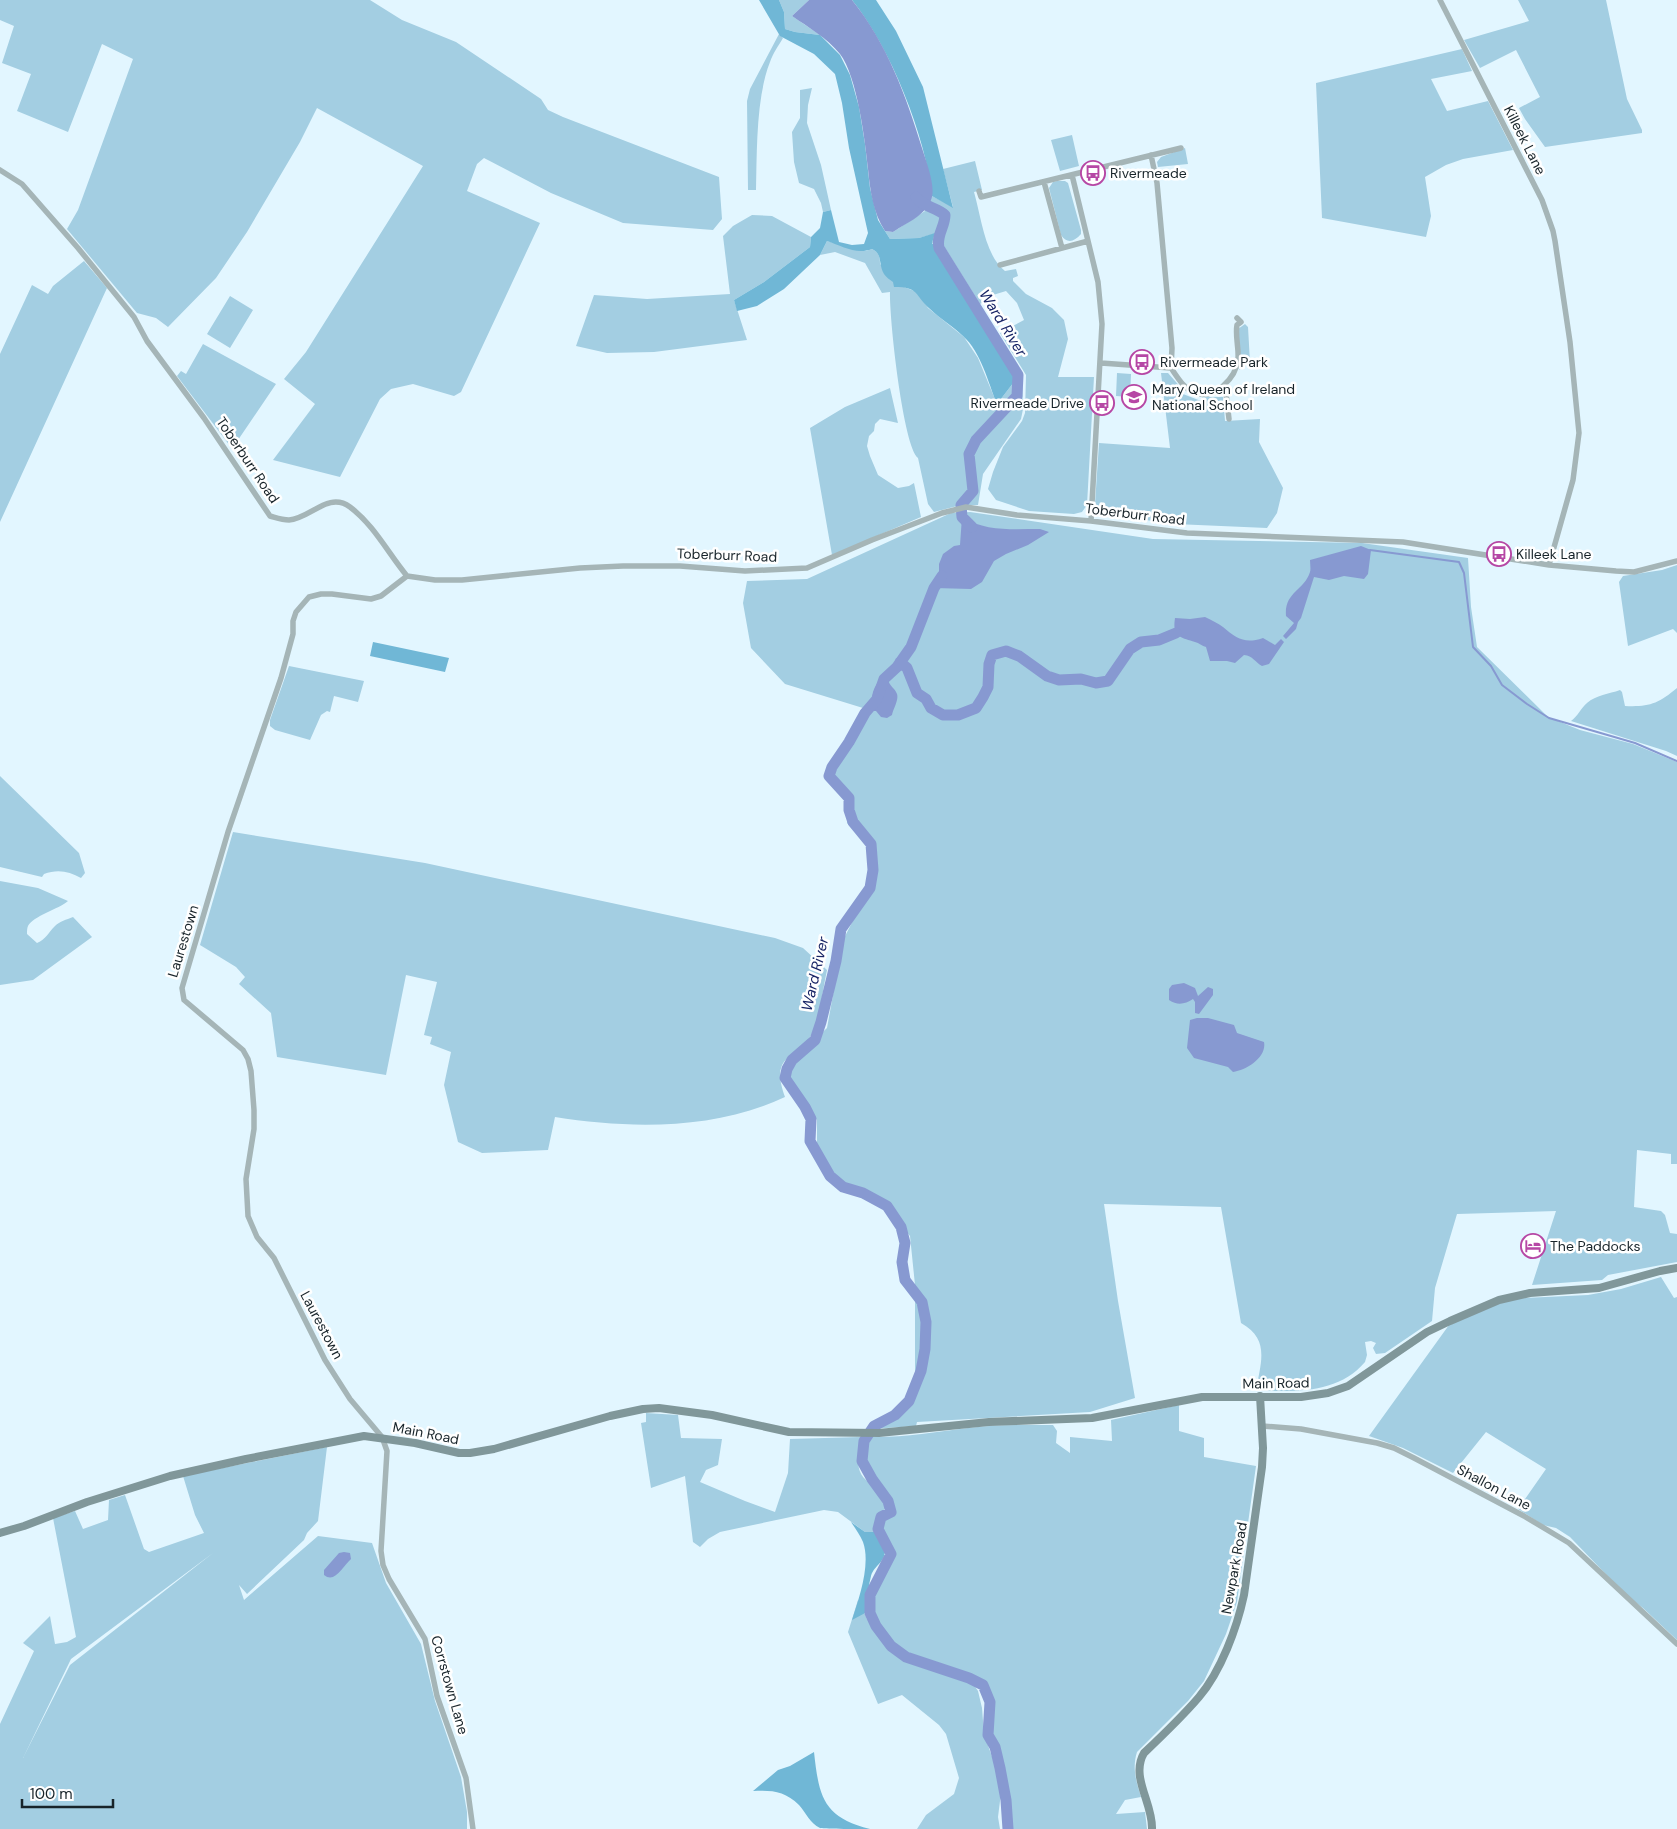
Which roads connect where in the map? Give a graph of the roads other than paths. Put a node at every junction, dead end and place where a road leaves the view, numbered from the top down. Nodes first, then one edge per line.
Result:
1 (1440, 0) edge
2 (1181, 148) dead end
3 (1151, 155) junction
4 (0, 170) edge
5 (1072, 176) junction
6 (1044, 182) junction
7 (979, 191) dead end
8 (1088, 241) junction
9 (1062, 248) junction
10 (1000, 265) dead end
11 (1237, 318) dead end
12 (1100, 363) junction
13 (1171, 368) junction
14 (1222, 388) junction
15 (1221, 413) dead end
16 (1091, 521) junction
17 (1677, 561) edge
18 (1549, 565) junction
19 (407, 576) junction
20 (1677, 1268) edge
21 (1260, 1396) junction
22 (1262, 1426) junction
23 (382, 1438) junction
24 (0, 1533) edge
25 (1677, 1644) edge
26 (474, 1829) edge
27 (1152, 1829) edge

1 - 18 street, Killeek Lane
2 - 3 street
3 - 5 street
3 - 13 street
4 - 19 street, Toberburr Road
5 - 6 street
5 - 8 street
6 - 7 street
6 - 9 street
8 - 9 street
8 - 12 street
9 - 10 street
11 - 14 street
12 - 13 street
12 - 16 street
13 - 14 street
14 - 15 street
16 - 18 street, Toberburr Road
16 - 19 street, Toberburr Road
17 - 18 street, Toberburr Road
19 - 23 street, Laurestown
20 - 21 main road, Main Road
21 - 22 main road, Newpark Road
21 - 23 main road, Main Road
22 - 25 street, Shallon Lane
22 - 27 main road, Newpark Road
23 - 24 main road, Main Road
23 - 26 street, Corrstown Lane

